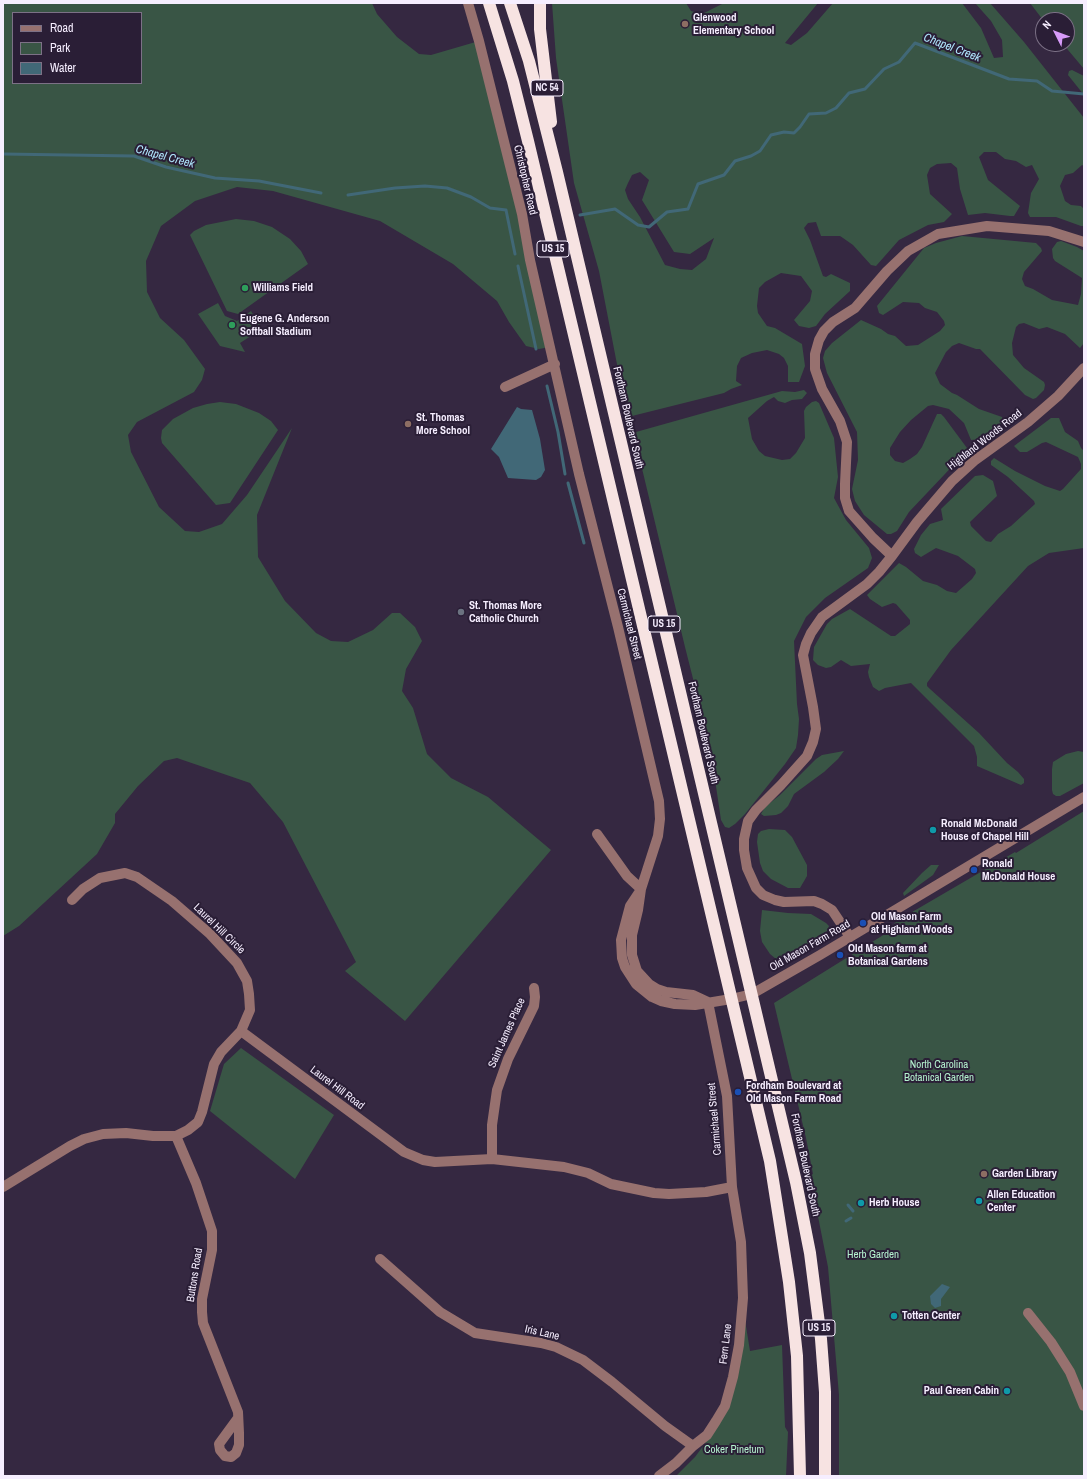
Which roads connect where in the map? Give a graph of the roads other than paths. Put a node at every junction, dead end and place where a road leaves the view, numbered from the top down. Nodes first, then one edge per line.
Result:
1 (468, 3) edge
2 (489, 3) edge
3 (510, 3) edge
4 (540, 3) edge
5 (557, 172) junction
6 (1084, 242) edge
7 (555, 364) junction
8 (1084, 368) edge
9 (505, 387) dead end
10 (892, 556) junction
11 (1084, 797) edge
12 (597, 834) dead end
13 (641, 889) junction
14 (72, 900) dead end
15 (850, 937) junction
16 (534, 988) dead end
17 (752, 994) junction
18 (731, 999) junction
19 (708, 1002) junction
20 (241, 1031) junction
21 (176, 1136) junction
22 (492, 1159) junction
23 (3, 1187) edge
24 (732, 1187) junction
25 (380, 1259) dead end
26 (1028, 1313) dead end
27 (1084, 1406) edge
28 (238, 1418) dead end
29 (693, 1446) junction
30 (659, 1476) edge
31 (800, 1476) edge
32 (825, 1476) edge

1 - 7 street, Christopher Road
2 - 18 highway, US 15
3 - 5 highway, Fordham Boulevard South / US 15
4 - 5 highway, NC 54
5 - 17 highway, Fordham Boulevard South / US 15
6 - 10 street
7 - 9 street
7 - 13 street, Carmichael Street
8 - 10 street, Highland Woods Road
10 - 15 street, Highland Woods Road
11 - 15 street, Old Mason Farm Road
12 - 13 street
13 - 19 street, Carmichael Street
14 - 20 street, Laurel Hill Circle
15 - 17 street, Old Mason Farm Road
16 - 22 street, Saint James Place
17 - 18 street, Old Mason Farm Road
17 - 32 highway, Fordham Boulevard South / US 15
18 - 19 street, Old Mason Farm Road
18 - 31 highway, US 15
19 - 24 street, Carmichael Street
20 - 21 street
20 - 22 street, Laurel Hill Road
21 - 23 street
21 - 28 street, Buttons Road
22 - 24 street, Laurel Hill Road
24 - 29 street, Fern Lane
25 - 29 street, Iris Lane
26 - 27 street
29 - 30 street, Fern Lane

